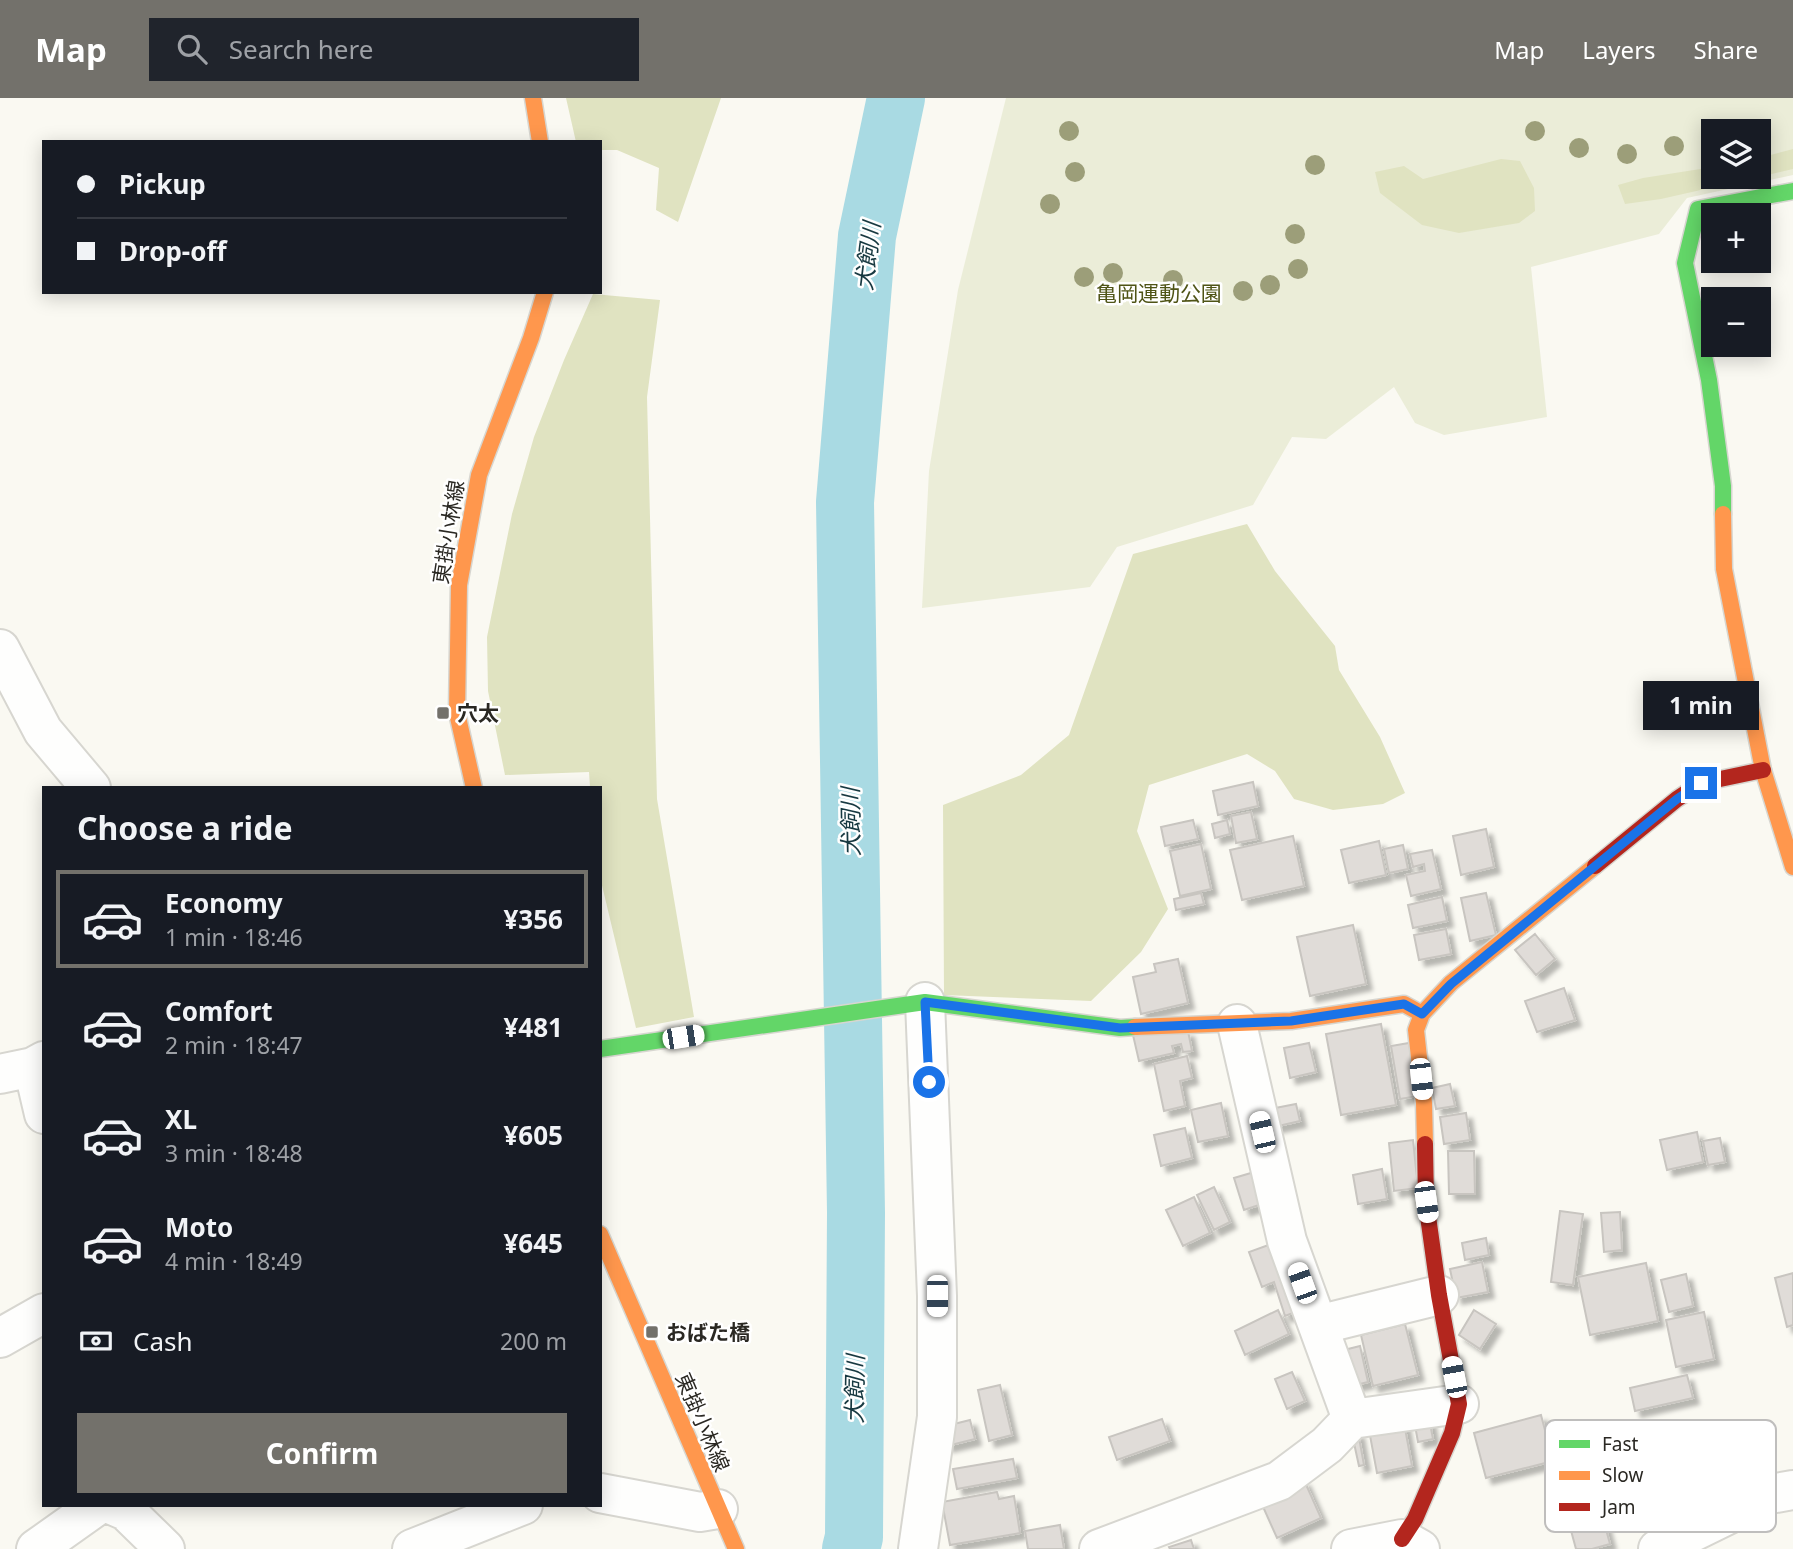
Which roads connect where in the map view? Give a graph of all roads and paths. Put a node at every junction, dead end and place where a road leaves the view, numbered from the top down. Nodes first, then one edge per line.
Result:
1 (533, 98) edge
2 (540, 140) edge
3 (1793, 191) edge
4 (544, 294) edge
5 (0, 649) edge
6 (1763, 770) junction
7 (89, 786) edge
8 (474, 786) edge
9 (1793, 867) edge
10 (913, 1003) junction
11 (1422, 1014) junction
12 (1237, 1024) junction
13 (602, 1049) edge
14 (25, 1067) edge
15 (42, 1109) edge
16 (602, 1239) edge
17 (1439, 1295) junction
18 (42, 1314) edge
19 (1318, 1325) junction
20 (0, 1338) edge
21 (1459, 1404) junction
22 (1352, 1419) junction
23 (602, 1493) edge
24 (95, 1507) edge
25 (117, 1507) edge
26 (518, 1507) edge
27 (728, 1532) edge
28 (1693, 1532) edge
29 (1411, 1544) edge
30 (36, 1549) edge
31 (165, 1549) edge
32 (412, 1549) edge
33 (918, 1549) edge
34 (1099, 1549) edge
35 (1351, 1549) edge
36 (1658, 1549) edge

1 - 2 street
3 - 6 street
4 - 8 street, 東掛小林線
5 - 7 street
6 - 9 street
6 - 11 street
10 - 12 street
10 - 13 street
10 - 33 street
11 - 12 street
11 - 17 street
12 - 19 street
14 - 15 street
16 - 27 street, 東掛小林線
17 - 19 street
17 - 21 street
18 - 20 street
19 - 22 street
21 - 22 street
21 - 29 street
22 - 34 street
23 - 27 street
24 - 30 street
25 - 31 street
26 - 32 street
28 - 36 street
29 - 35 street

